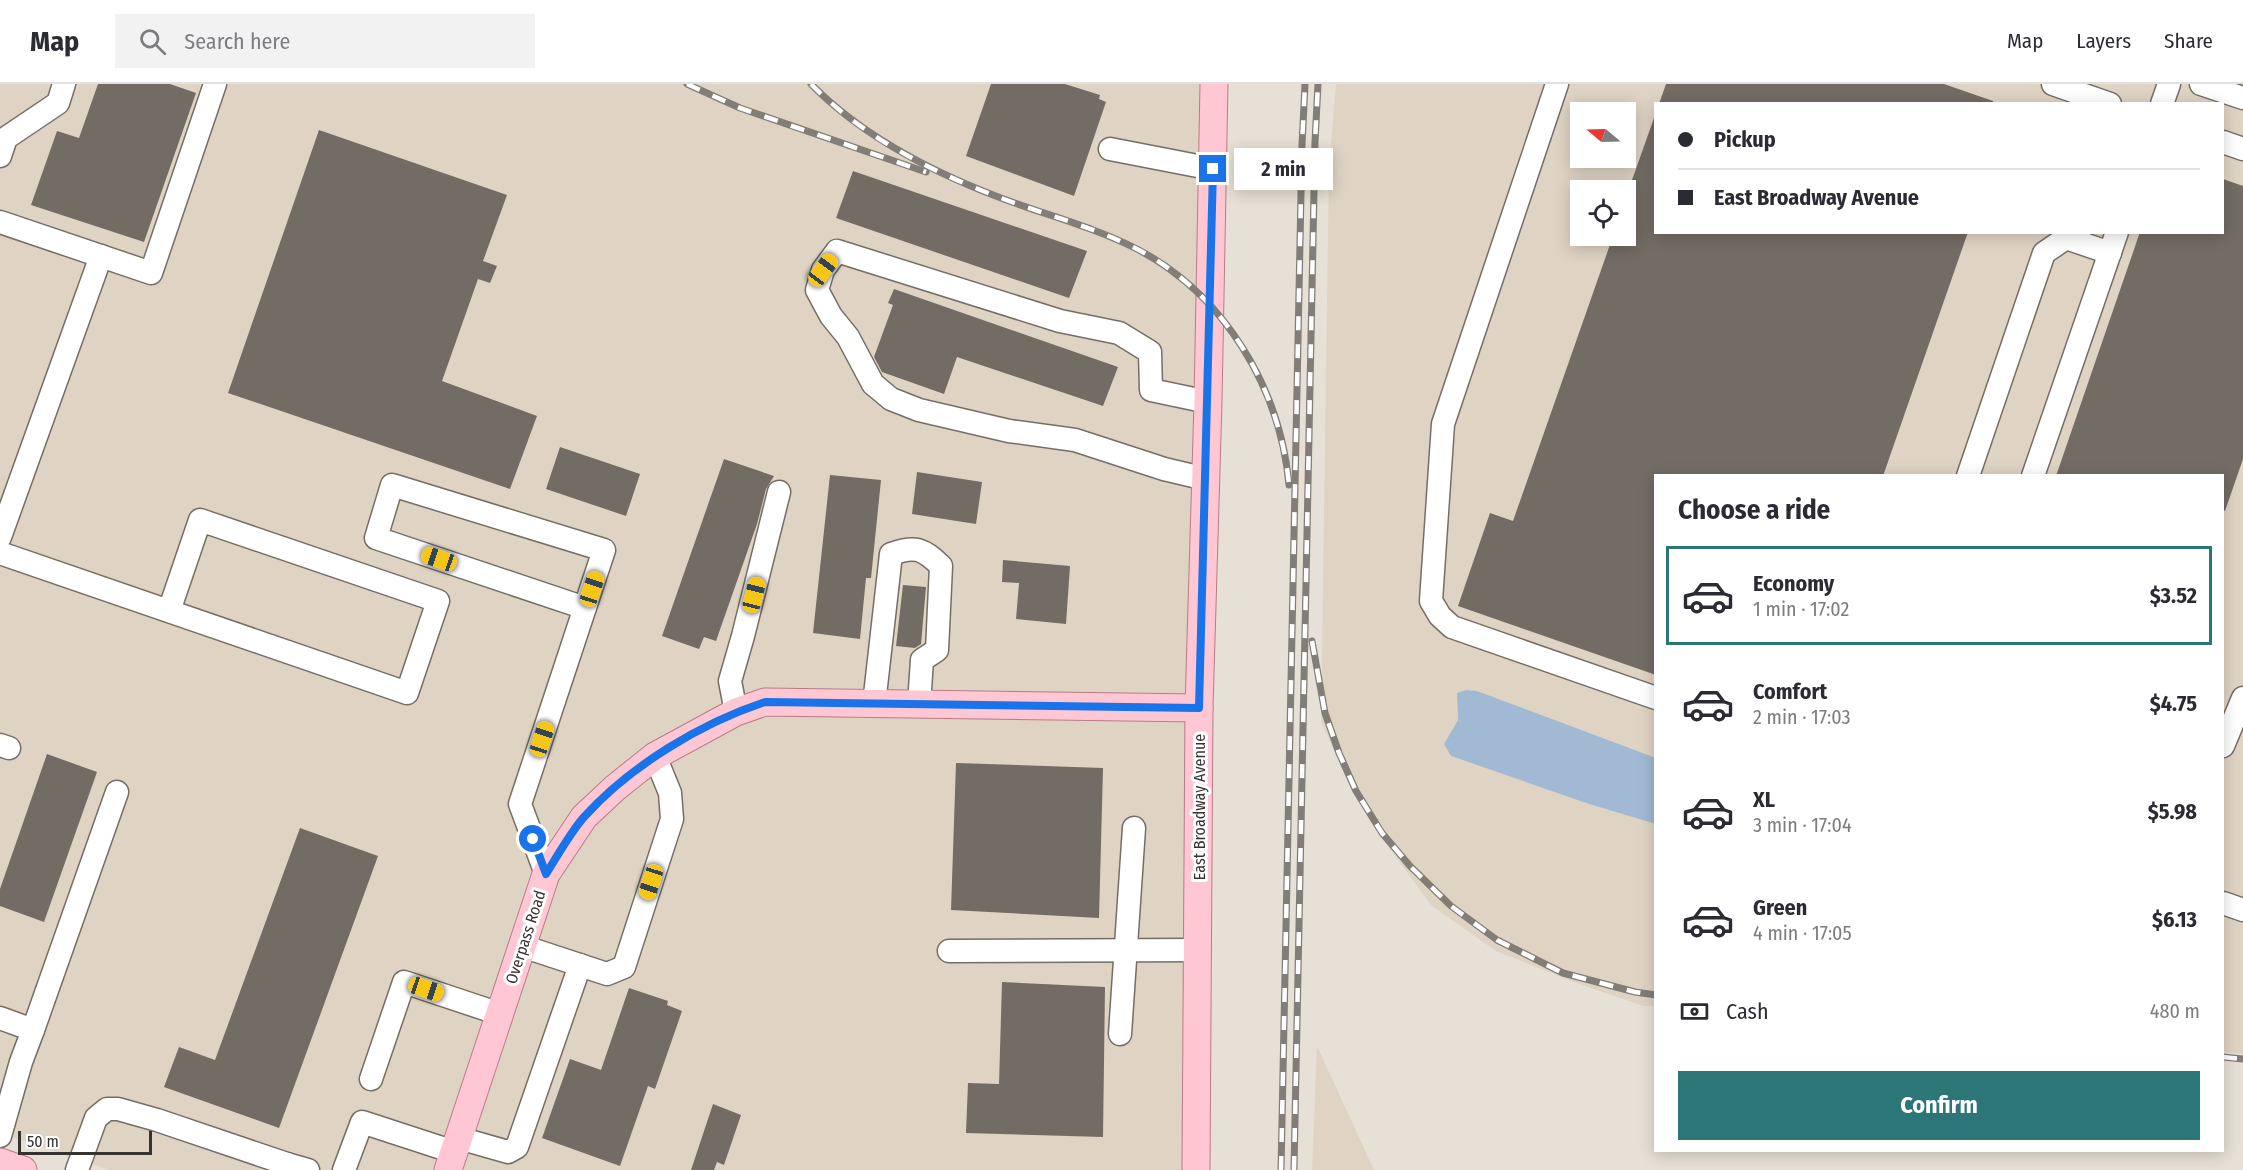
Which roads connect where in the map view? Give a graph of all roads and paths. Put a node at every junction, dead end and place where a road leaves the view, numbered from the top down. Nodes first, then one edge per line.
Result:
1 (64, 84) edge
2 (215, 84) edge
3 (1214, 84) edge
4 (1557, 84) edge
5 (2053, 84) edge
6 (2169, 84) edge
7 (2201, 84) edge
8 (2243, 98) edge
9 (2097, 101) edge
10 (2163, 102) edge
11 (2224, 142) edge
12 (1110, 149) dead end
13 (2243, 149) edge
14 (0, 156) edge
15 (1213, 169) junction
16 (0, 222) edge
17 (2114, 243) edge
18 (100, 256) junction
19 (1208, 402) junction
20 (1969, 474) edge
21 (2034, 474) edge
22 (1206, 479) junction
23 (779, 492) dead end
24 (0, 537) edge
25 (0, 553) edge
26 (585, 608) junction
27 (169, 611) junction
28 (1654, 697) edge
29 (2243, 698) edge
30 (874, 704) junction
31 (919, 704) junction
32 (1199, 708) junction
33 (736, 712) junction
34 (2224, 744) edge
35 (655, 756) junction
36 (117, 792) dead end
37 (1134, 828) dead end
38 (546, 874) junction
39 (2224, 903) edge
40 (2243, 910) edge
41 (522, 946) junction
42 (1127, 950) junction
43 (1198, 950) junction
44 (949, 951) dead end
45 (580, 965) junction
46 (500, 1014) junction
47 (0, 1018) edge
48 (33, 1030) junction
49 (1120, 1035) dead end
50 (371, 1079) dead end
51 (0, 1136) edge
52 (454, 1153) edge
53 (0, 1162) edge
54 (285, 1167) edge
55 (22, 1170) edge
56 (77, 1170) edge
57 (308, 1170) edge
58 (344, 1170) edge
59 (1196, 1170) edge

1 - 14 lane
2 - 18 lane
3 - 15 main road, East Broadway Avenue
4 - 28 lane
5 - 9 lane
6 - 10 lane
7 - 8 lane
11 - 13 lane
12 - 15 lane
15 - 19 main road, East Broadway Avenue
16 - 18 lane
17 - 20 lane
17 - 21 lane
18 - 24 lane
19 - 22 main road, East Broadway Avenue
19 - 22 lane
22 - 32 main road, East Broadway Avenue
23 - 33 lane
25 - 27 lane
26 - 26 lane
26 - 38 lane
27 - 27 lane
29 - 34 lane
30 - 31 main road, Overpass Road
30 - 31 lane
30 - 33 main road, Overpass Road
31 - 32 main road, Overpass Road
32 - 43 main road, East Broadway Avenue
33 - 35 main road, Overpass Road
35 - 38 main road, Overpass Road
35 - 45 lane
36 - 48 lane
37 - 42 lane
38 - 41 main road, Overpass Road
39 - 40 lane
41 - 45 lane
41 - 46 main road, Overpass Road
42 - 43 lane
42 - 44 lane
42 - 49 lane
43 - 59 main road, East Broadway Avenue
45 - 52 lane
46 - 50 lane
46 - 52 main road, Overpass Road
47 - 48 lane
48 - 51 lane
52 - 58 lane
53 - 55 main road
54 - 56 lane
54 - 57 lane

